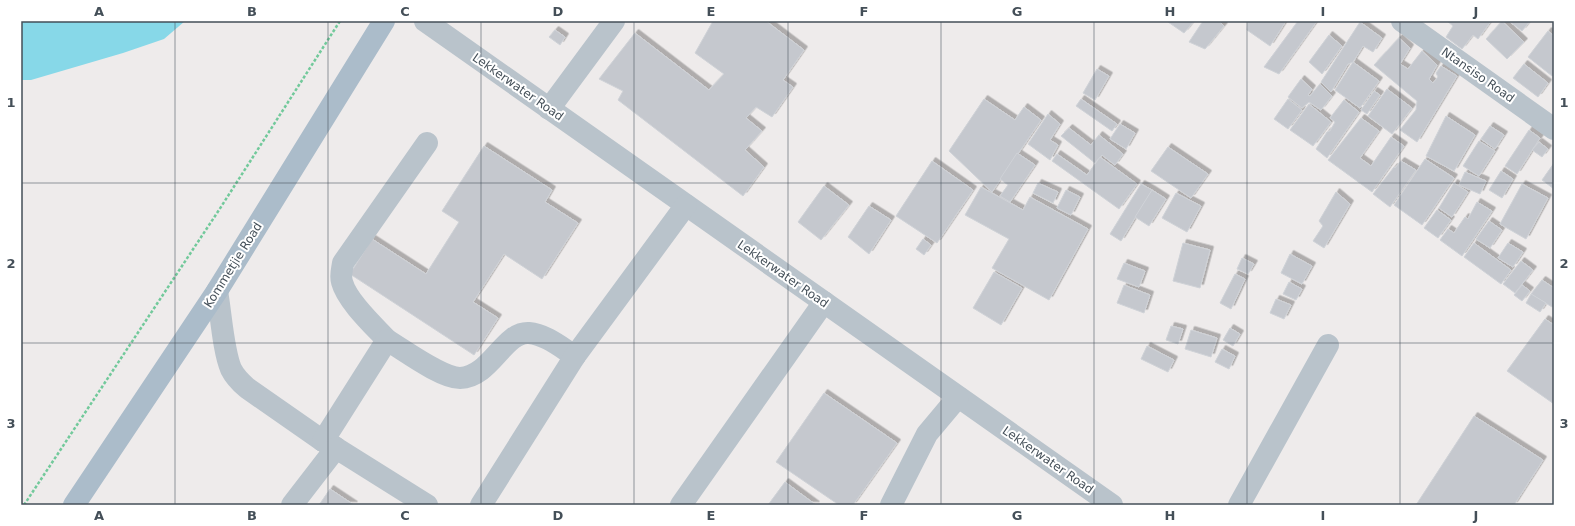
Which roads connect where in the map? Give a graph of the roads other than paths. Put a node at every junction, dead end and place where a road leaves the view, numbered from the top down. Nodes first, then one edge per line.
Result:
1 (384, 21) edge
2 (425, 21) edge
3 (614, 21) edge
4 (1416, 25) edge
5 (549, 109) junction
6 (1554, 129) edge
7 (427, 143) dead end
8 (686, 205) junction
9 (217, 291) junction
10 (824, 302) junction
11 (387, 340) junction
12 (1328, 345) dead end
13 (575, 356) junction
14 (958, 397) junction
15 (329, 444) junction
16 (74, 505) edge
17 (292, 505) edge
18 (428, 505) edge
19 (481, 505) edge
20 (681, 505) edge
21 (891, 505) edge
22 (1112, 505) edge
23 (1239, 505) edge

1 - 9 main road, Kommetjie Road
2 - 5 street, Lekkerwater Road
3 - 5 street
4 - 6 street, Ntansiso Road
5 - 8 street, Lekkerwater Road
7 - 11 street
8 - 10 street, Lekkerwater Road
8 - 13 street
9 - 15 street
9 - 16 main road, Kommetjie Road
10 - 14 street, Lekkerwater Road
10 - 20 street
11 - 13 street
11 - 15 street
12 - 23 street
13 - 19 street
14 - 21 street
14 - 22 street, Lekkerwater Road
15 - 17 street
15 - 18 street

